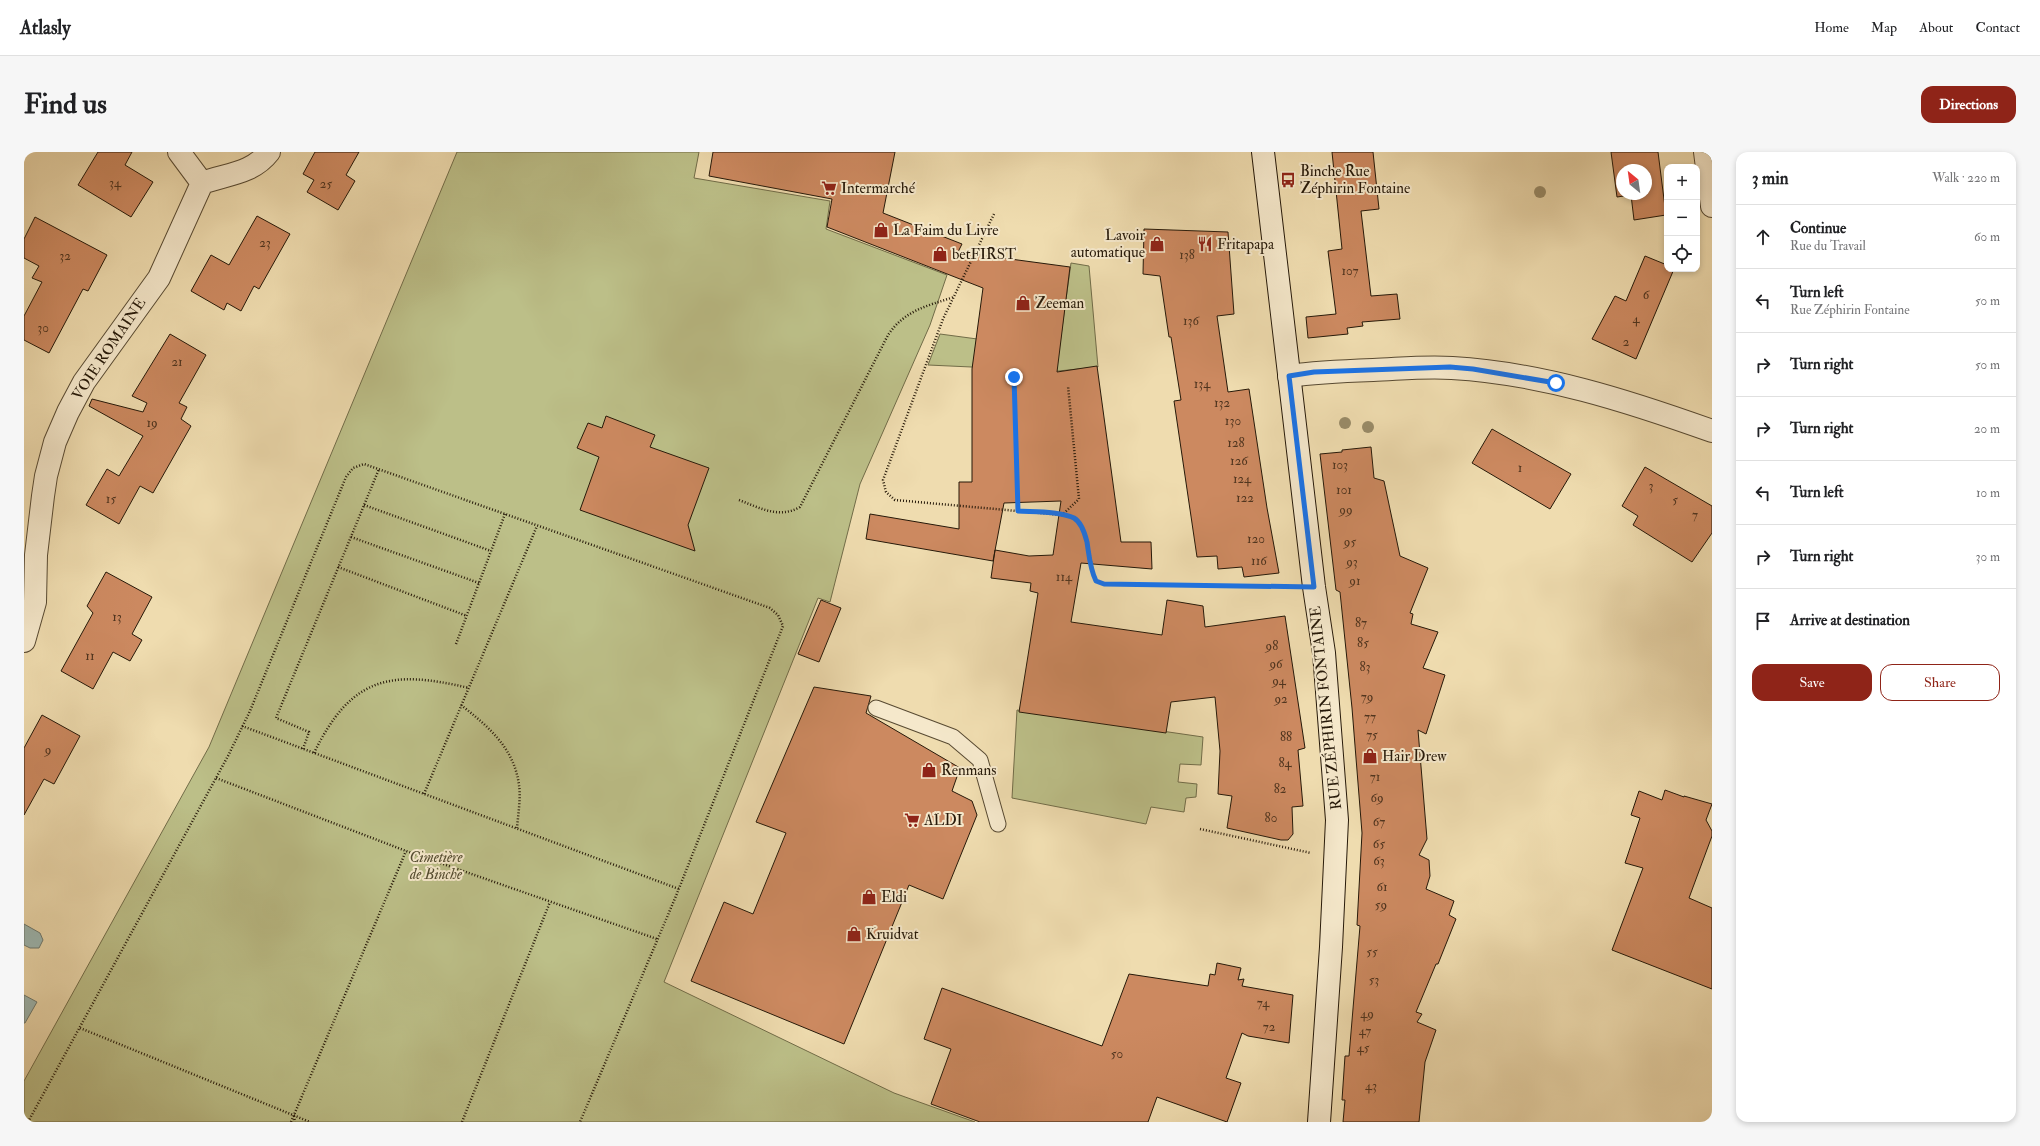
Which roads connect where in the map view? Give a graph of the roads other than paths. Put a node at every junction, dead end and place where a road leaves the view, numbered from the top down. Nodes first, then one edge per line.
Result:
1 (179, 152) edge
2 (269, 152) edge
3 (1263, 152) edge
4 (1705, 152) edge
5 (202, 183) junction
6 (1712, 206) edge
7 (1289, 376) junction
8 (1712, 431) edge
9 (24, 641) edge
10 (876, 708) dead end
11 (998, 824) dead end
12 (1319, 1122) edge

1 - 5 street
2 - 5 street
3 - 7 street, RUE ZÉPHIRIN FONTAINE
4 - 6 street
5 - 9 street, VOIE ROMAINE
7 - 8 street
7 - 12 street, RUE ZÉPHIRIN FONTAINE
10 - 11 lane

